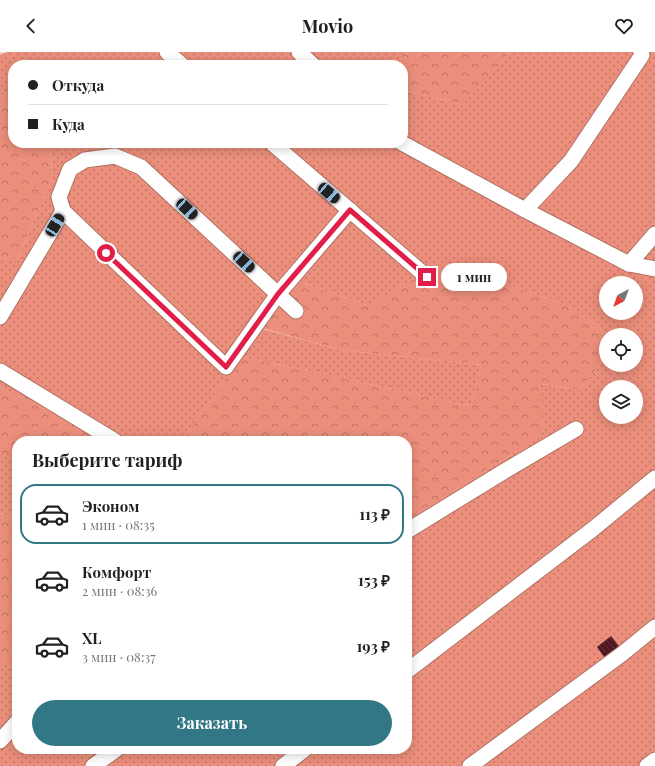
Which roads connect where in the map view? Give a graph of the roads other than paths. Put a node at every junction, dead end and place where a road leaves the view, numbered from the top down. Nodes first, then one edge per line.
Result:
1 (167, 52) edge
2 (299, 52) edge
3 (641, 52) edge
4 (176, 60) edge
5 (308, 60) edge
6 (408, 146) edge
7 (278, 148) edge
8 (350, 210) junction
9 (525, 210) junction
10 (63, 212) junction
11 (655, 234) edge
12 (629, 264) junction
13 (655, 269) edge
14 (427, 277) dead end
15 (278, 294) junction
16 (296, 311) dead end
17 (0, 317) edge
18 (0, 371) edge
19 (576, 429) dead end
20 (107, 436) edge
21 (655, 478) edge
22 (412, 528) edge
23 (655, 627) edge
24 (412, 667) edge
25 (12, 728) edge
26 (0, 741) edge
27 (110, 754) edge
28 (300, 754) edge
29 (655, 760) edge
30 (93, 766) edge
31 (284, 766) edge
32 (470, 766) edge
33 (647, 766) edge

1 - 4 street
2 - 5 street
3 - 9 street
6 - 9 street
7 - 8 street
8 - 14 street
8 - 15 street
9 - 12 street
10 - 15 street
10 - 15 street
10 - 17 street
11 - 12 street
12 - 13 street
15 - 16 street
18 - 20 street
19 - 22 street
21 - 24 street
23 - 32 street
25 - 26 street
27 - 30 street
28 - 31 street
29 - 33 street

